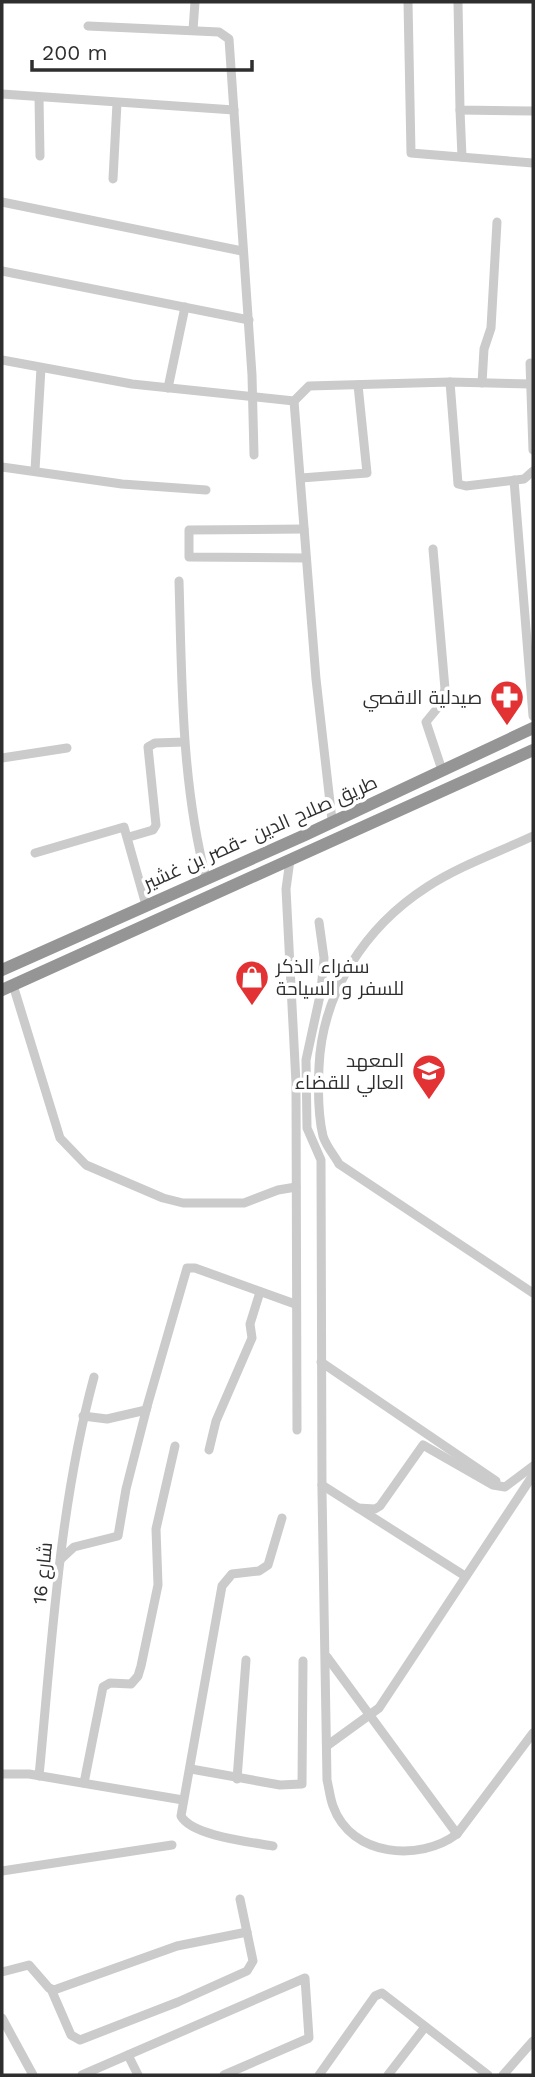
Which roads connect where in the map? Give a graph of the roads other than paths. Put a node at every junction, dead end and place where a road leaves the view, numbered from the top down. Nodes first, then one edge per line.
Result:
1 (195, 2) edge
2 (408, 2) edge
3 (458, 2) edge
4 (88, 26) dead end
5 (193, 30) junction
6 (2, 94) edge
7 (39, 97) junction
8 (117, 103) junction
9 (234, 110) junction
10 (460, 110) junction
11 (533, 111) edge
12 (40, 156) dead end
13 (462, 157) junction
14 (533, 163) edge
15 (113, 179) dead end
16 (2, 202) edge
17 (497, 222) dead end
18 (242, 251) junction
19 (2, 271) edge
20 (185, 307) junction
21 (249, 320) junction
22 (2, 360) edge
23 (530, 363) dead end
24 (41, 368) junction
25 (450, 382) junction
26 (482, 383) junction
27 (531, 384) junction
28 (358, 385) junction
29 (168, 388) junction
30 (253, 397) junction
31 (294, 401) junction
32 (532, 408) edge
33 (533, 450) edge
34 (254, 455) dead end
35 (2, 467) edge
36 (34, 470) junction
37 (533, 471) edge
38 (300, 478) junction
39 (514, 480) junction
40 (206, 490) dead end
41 (304, 529) junction
42 (433, 549) dead end
43 (306, 558) junction
44 (179, 581) dead end
45 (533, 716) edge
46 (533, 728) edge
47 (184, 742) junction
48 (67, 748) dead end
49 (533, 750) edge
50 (2, 758) edge
51 (442, 770) junction
52 (329, 822) junction
53 (533, 836) edge
54 (129, 837) junction
55 (335, 840) junction
56 (272, 849) junction
57 (35, 853) dead end
58 (286, 862) junction
59 (206, 878) junction
60 (146, 905) junction
61 (319, 922) dead end
62 (2, 970) edge
63 (7, 987) edge
64 (296, 1187) junction
65 (260, 1293) junction
66 (533, 1293) edge
67 (295, 1304) junction
68 (321, 1362) junction
69 (94, 1377) dead end
70 (148, 1407) junction
71 (83, 1416) junction
72 (297, 1430) dead end
73 (175, 1446) dead end
74 (209, 1450) dead end
75 (533, 1466) edge
76 (533, 1475) edge
77 (322, 1485) junction
78 (506, 1487) junction
79 (358, 1508) junction
80 (282, 1518) dead end
81 (61, 1559) junction
82 (464, 1576) junction
83 (326, 1656) junction
84 (246, 1660) dead end
85 (303, 1661) dead end
86 (370, 1716) junction
87 (533, 1732) edge
88 (328, 1745) junction
89 (191, 1769) junction
90 (2, 1774) edge
91 (39, 1776) junction
92 (237, 1779) junction
93 (84, 1783) junction
94 (183, 1800) junction
95 (457, 1834) junction
96 (172, 1845) dead end
97 (273, 1846) dead end
98 (2, 1871) edge
99 (240, 1899) dead end
100 (247, 1932) junction
101 (2, 1972) edge
102 (51, 1989) junction
103 (2, 2018) edge
104 (425, 2027) junction
105 (533, 2041) edge
106 (128, 2055) junction
107 (33, 2075) edge
108 (82, 2075) edge
109 (138, 2075) edge
110 (224, 2075) edge
111 (319, 2075) edge
112 (387, 2075) edge
113 (488, 2075) edge
114 (503, 2075) edge

1 - 5 street
2 - 13 street
3 - 10 street
4 - 5 street
5 - 9 street
6 - 7 street
7 - 8 street
7 - 12 street
8 - 9 street
8 - 15 street
9 - 18 street
10 - 11 street
10 - 13 street
13 - 14 street
16 - 18 street
17 - 26 street
18 - 21 street
19 - 20 street
20 - 21 street
20 - 29 street
21 - 30 street
22 - 24 street
23 - 27 street
24 - 29 street
24 - 36 street
25 - 26 street
25 - 28 street
25 - 39 street
26 - 27 street
27 - 32 street
28 - 31 street
28 - 38 street
29 - 30 street
30 - 31 street
30 - 34 street
31 - 38 street
32 - 33 street
35 - 36 street
36 - 40 street
37 - 39 street
38 - 41 street
39 - 45 street
41 - 43 street
41 - 43 street
42 - 51 street
43 - 52 street
44 - 47 street
46 - 51 highway, طريق صلاح الدين -قصر بن غشير
47 - 54 street
47 - 59 street
48 - 50 street
49 - 55 highway
51 - 52 highway, طريق صلاح الدين -قصر بن غشير
52 - 55 highway
52 - 56 highway, طريق صلاح الدين -قصر بن غشير
53 - 66 street
54 - 57 street
54 - 60 street
55 - 58 highway
56 - 58 highway
56 - 59 highway, طريق صلاح الدين -قصر بن غشير
58 - 63 highway
58 - 64 street
59 - 60 highway, طريق صلاح الدين -قصر بن غشير
60 - 62 highway, طريق صلاح الدين -قصر بن غشير
61 - 68 street
63 - 64 street
64 - 67 street
65 - 67 street
65 - 70 street
65 - 74 street
67 - 72 street
68 - 77 street
68 - 78 street
69 - 71 street, شارع 16
70 - 71 street
70 - 81 street
71 - 81 street, شارع 16
73 - 93 street
75 - 78 street
76 - 82 street
77 - 79 street
77 - 83 street
78 - 79 street
79 - 82 street
80 - 89 street
81 - 91 street, شارع 16
82 - 86 street
83 - 86 street
83 - 88 street
84 - 92 street
85 - 92 street
86 - 88 street
86 - 95 street
87 - 95 street
88 - 95 street
89 - 92 street
89 - 94 street
90 - 91 street
91 - 93 street
93 - 94 street
94 - 97 street
96 - 98 street
99 - 100 street
100 - 102 street
100 - 102 street
101 - 102 street
103 - 107 street
104 - 111 street
104 - 112 street
104 - 113 street
105 - 114 street
106 - 108 street
106 - 109 street
106 - 110 street

